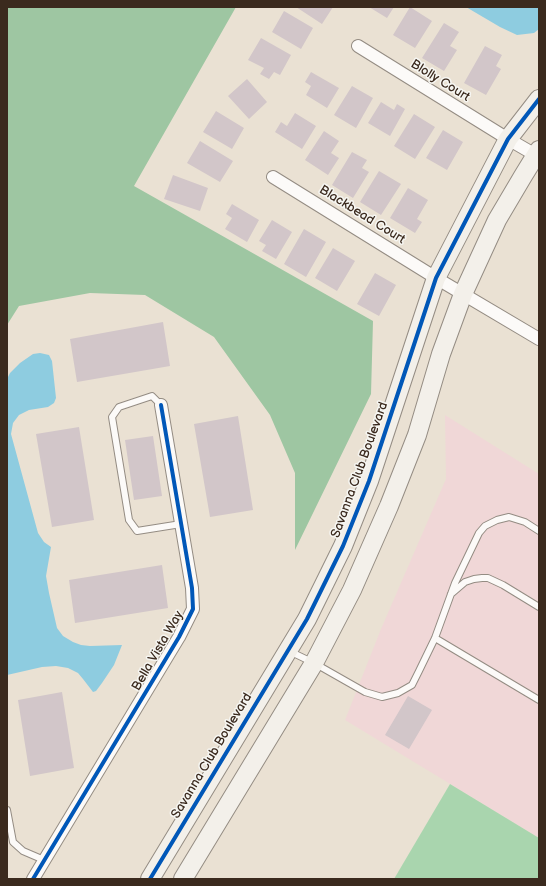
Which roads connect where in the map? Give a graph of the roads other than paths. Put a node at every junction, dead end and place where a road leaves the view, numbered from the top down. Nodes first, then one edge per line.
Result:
1 (358, 46) dead end
2 (539, 99) edge
3 (508, 139) junction
4 (538, 154) edge
5 (273, 177) dead end
6 (436, 278) junction
7 (463, 294) junction
8 (539, 339) edge
9 (161, 405) joint
10 (181, 524) junction
11 (539, 531) edge
12 (451, 594) junction
13 (539, 607) edge
14 (435, 638) junction
15 (288, 650) junction
16 (314, 663) junction
17 (539, 700) edge
18 (7, 810) edge
19 (44, 860) junction
20 (33, 879) edge
21 (150, 879) edge
22 (183, 879) edge

1 - 3 street, Blolly Court
2 - 3 street, Savanna Club Boulevard
3 - 4 street, Blolly Court
3 - 6 street, Savanna Club Boulevard
4 - 7 street
5 - 6 street, Blackbead Court
6 - 7 street, Blackbead Court
6 - 15 street, Savanna Club Boulevard
7 - 8 street, Blackbead Court
7 - 16 street
9 - 10 street, Bella Vista Way
9 - 10 lane
10 - 19 street, Bella Vista Way
11 - 12 lane
12 - 13 lane
12 - 14 lane
14 - 16 lane
14 - 17 lane
15 - 16 lane
15 - 21 street, Savanna Club Boulevard
16 - 22 street
18 - 19 lane
19 - 20 street, Bella Vista Way

